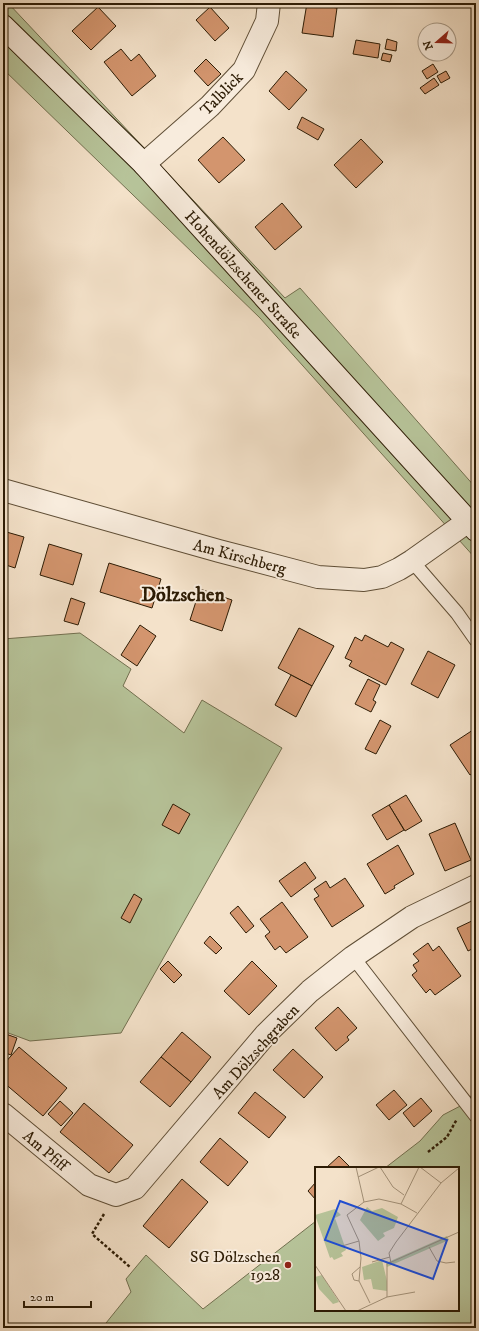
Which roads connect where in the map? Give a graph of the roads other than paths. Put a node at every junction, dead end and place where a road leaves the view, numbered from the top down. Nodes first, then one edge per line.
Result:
1 (269, 3) edge
2 (3, 26) edge
3 (144, 164) junction
4 (3, 490) edge
5 (472, 526) edge
6 (412, 561) junction
7 (476, 640) edge
8 (476, 886) edge
9 (353, 957) junction
10 (3, 1114) edge
11 (476, 1116) edge
12 (90, 1185) joint

1 - 3 street, Talblick
2 - 3 street, Hohendölzschener Straße
3 - 5 street, Hohendölzschener Straße
4 - 6 street, Am Kirschberg
5 - 6 street, Am Kirschberg
6 - 7 lane
8 - 9 street, Am Dölzschgraben
9 - 11 lane
9 - 12 street, Am Dölzschgraben
10 - 12 street, Am Pfiff

